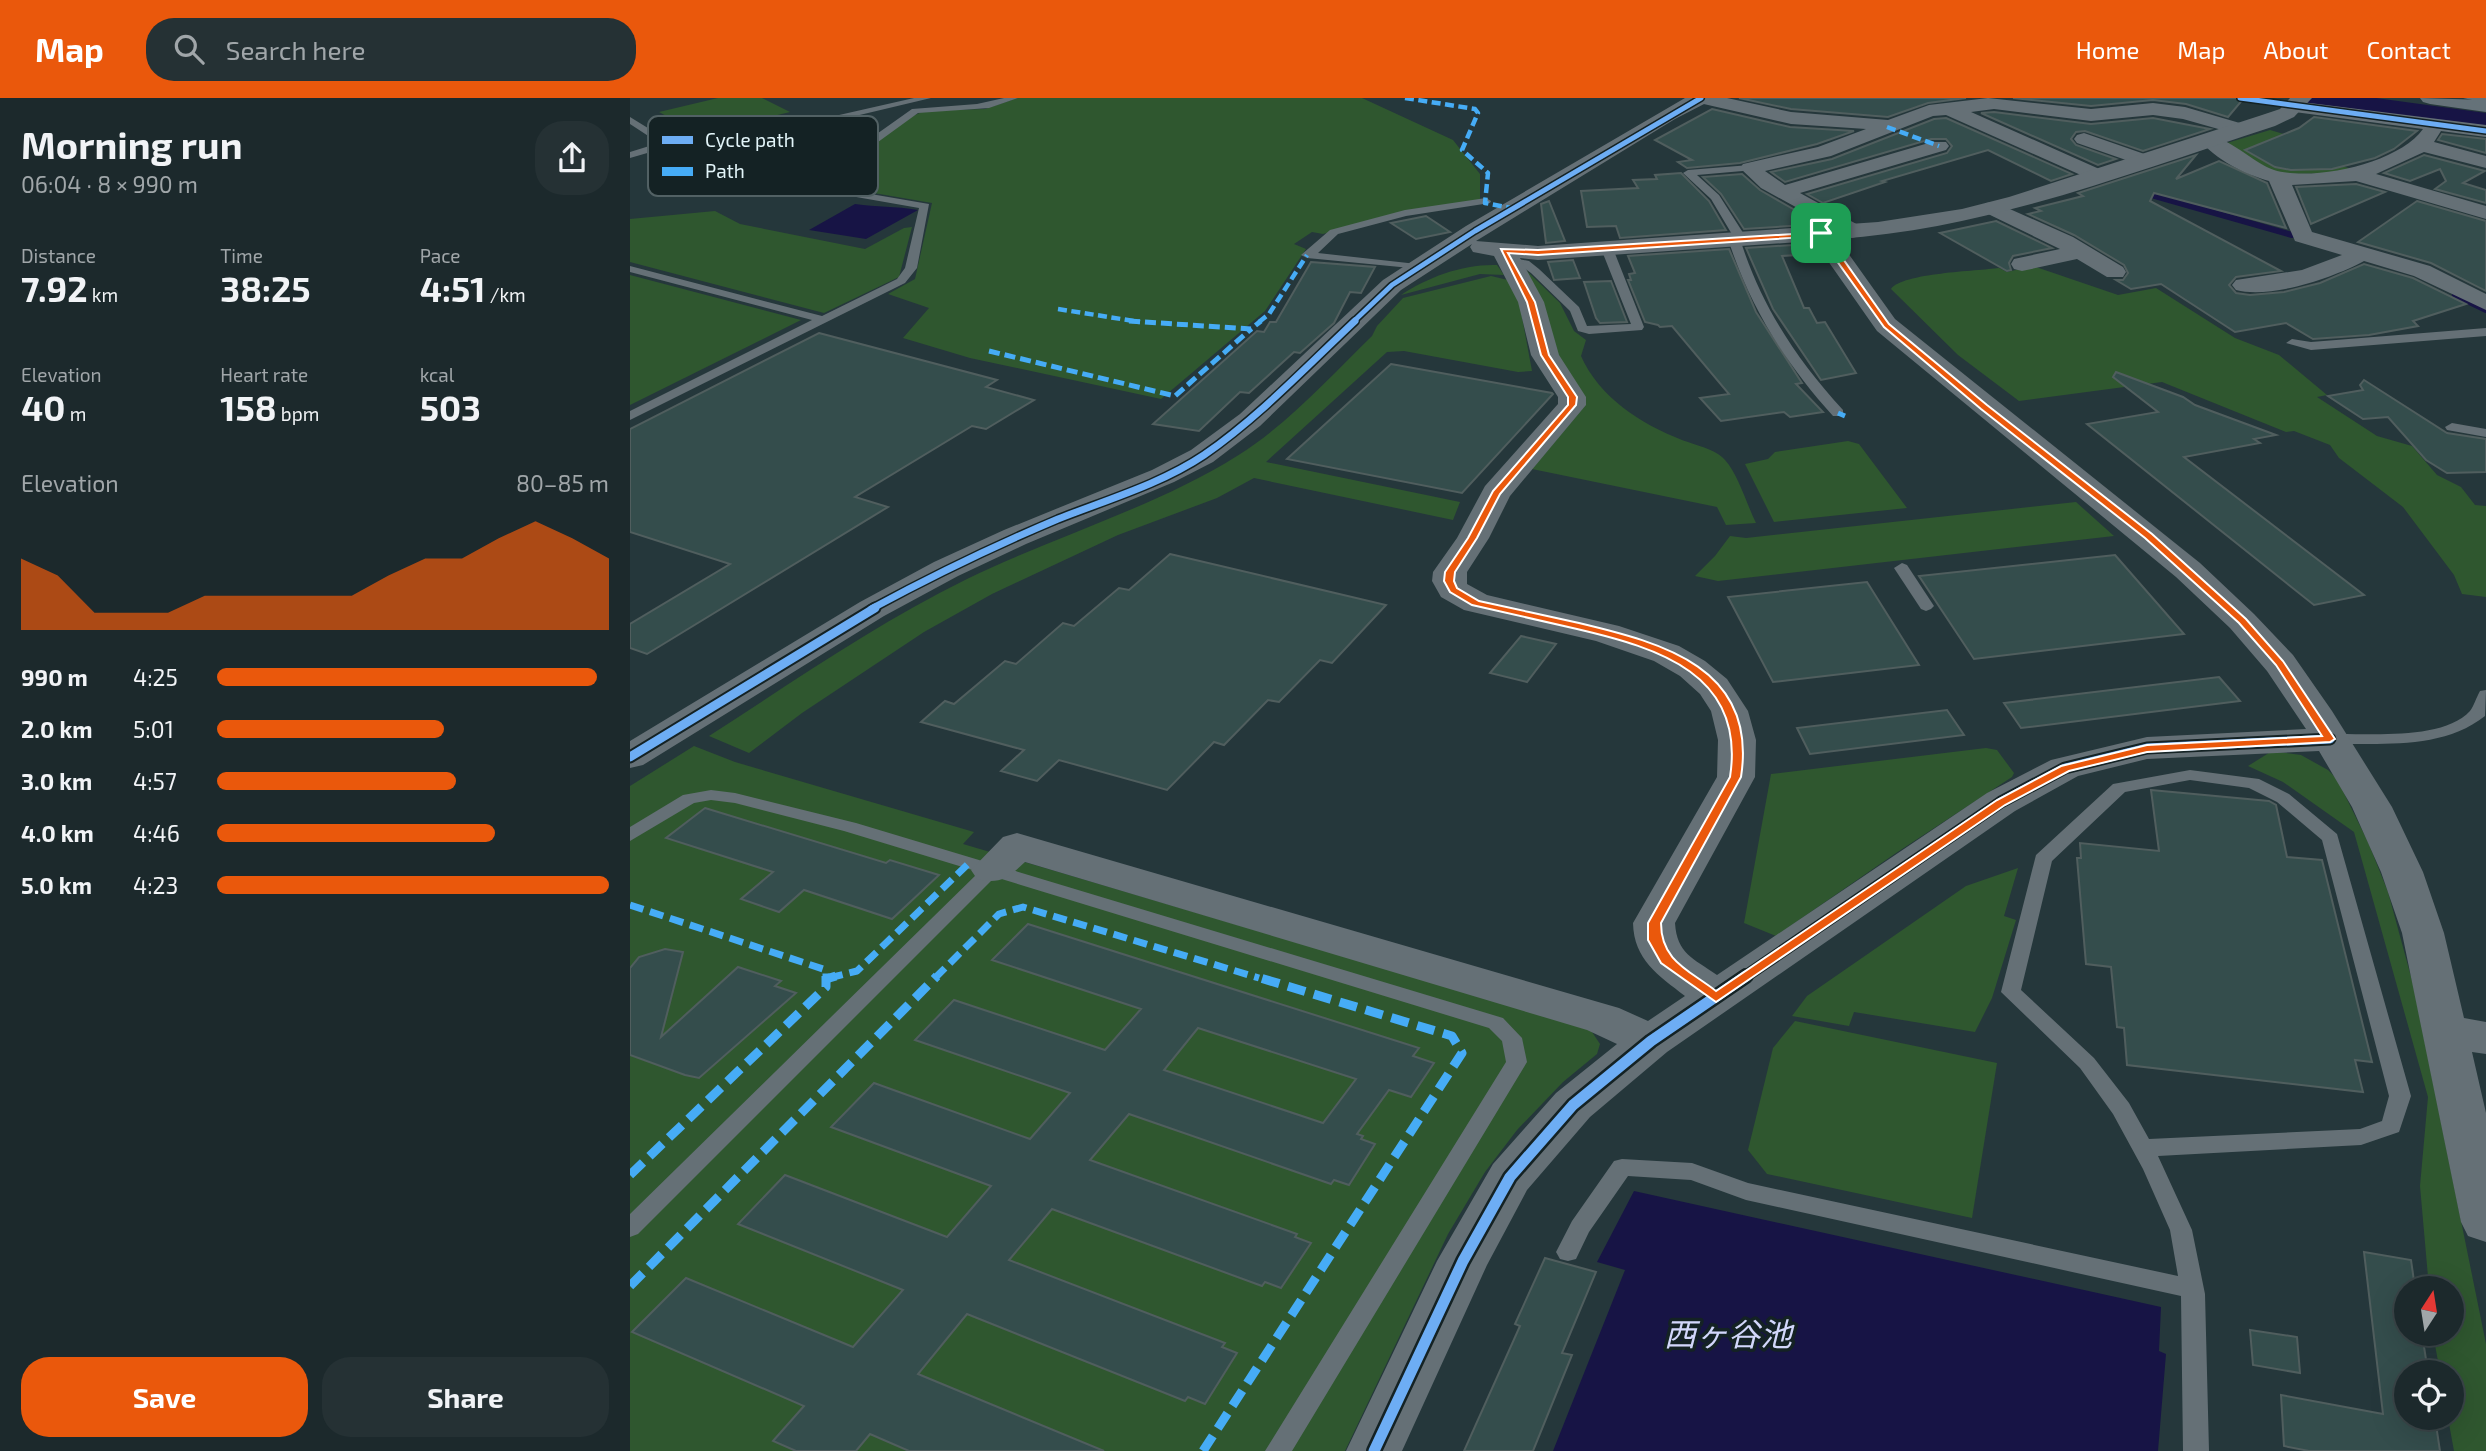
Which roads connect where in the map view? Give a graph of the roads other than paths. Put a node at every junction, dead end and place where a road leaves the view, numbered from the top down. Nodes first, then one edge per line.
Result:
1 (926, 98) edge
2 (1013, 98) edge
3 (1701, 98) edge
4 (1916, 98) edge
5 (2430, 98) edge
6 (2469, 98) edge
7 (903, 100) edge
8 (1799, 100) dead end
9 (2486, 100) edge
10 (1992, 101) edge
11 (2021, 101) edge
12 (951, 103) edge
13 (2298, 103) edge
14 (2486, 106) edge
15 (1857, 107) dead end
16 (1942, 109) junction
17 (839, 116) edge
18 (630, 120) edge
19 (1892, 125) junction
20 (2436, 125) junction
21 (2243, 130) junction
22 (2486, 131) edge
23 (648, 132) edge
24 (878, 136) edge
25 (2084, 139) dead end
26 (2210, 140) junction
27 (2422, 145) junction
28 (1939, 146) dead end
29 (648, 150) edge
30 (630, 155) edge
31 (2146, 161) junction
32 (2486, 162) edge
33 (1750, 168) junction
34 (2357, 175) junction
35 (2099, 176) junction
36 (2278, 177) junction
37 (1782, 192) junction
38 (867, 196) edge
39 (1486, 201) dead end
40 (1994, 208) junction
41 (2486, 213) edge
42 (1852, 231) junction
43 (1821, 233) junction
44 (1737, 239) junction
45 (1456, 243) junction
46 (1606, 246) junction
47 (2080, 251) junction
48 (2363, 253) junction
49 (1506, 255) junction
50 (2022, 264) dead end
51 (1417, 267) junction
52 (630, 269) edge
53 (2115, 272) dead end
54 (2244, 285) dead end
55 (2486, 303) edge
56 (821, 319) junction
57 (2486, 320) edge
58 (2462, 328) dead end
59 (2486, 332) edge
60 (2292, 343) dead end
61 (1838, 413) dead end
62 (630, 416) edge
63 (2452, 427) dead end
64 (2486, 433) edge
65 (1902, 568) dead end
66 (1926, 606) dead end
67 (2486, 695) edge
68 (2330, 739) junction
69 (630, 757) edge
70 (630, 835) edge
71 (992, 870) junction
72 (1716, 998) junction
73 (2466, 1034) edge
74 (1651, 1041) junction
75 (2142, 1148) junction
76 (2486, 1222) edge
77 (630, 1228) edge
78 (1568, 1252) dead end
79 (2192, 1289) junction
80 (1278, 1451) edge
81 (1374, 1451) edge
82 (2196, 1451) edge

1 - 7 lane
2 - 12 lane
3 - 19 street
3 - 45 street
4 - 16 street
5 - 14 main road
6 - 9 lane
7 - 17 lane
8 - 15 street
10 - 11 street
10 - 16 street
11 - 21 street
12 - 24 lane
13 - 20 street
13 - 21 street
16 - 19 street
16 - 35 street
18 - 23 lane
19 - 33 street
20 - 22 street
20 - 27 street
21 - 26 street
25 - 31 street
26 - 31 street
26 - 36 street
27 - 32 street
27 - 34 street
28 - 37 street
29 - 30 lane
31 - 35 street
33 - 37 street
33 - 44 lane
34 - 36 street
34 - 41 street
35 - 40 street
36 - 48 street
37 - 42 street
38 - 56 lane
39 - 51 lane
40 - 42 street
40 - 47 street
42 - 43 street
43 - 44 street
43 - 68 street
44 - 46 street
44 - 61 lane
45 - 49 street
45 - 51 street
46 - 49 street
46 - 49 lane
47 - 50 street
47 - 53 street
48 - 54 street
48 - 55 street
49 - 72 street
51 - 69 street
52 - 56 lane
56 - 62 lane
57 - 58 lane
59 - 60 lane
63 - 64 lane
65 - 66 lane
67 - 68 lane
68 - 72 street
68 - 73 street
70 - 71 lane
71 - 74 street
71 - 77 lane
71 - 80 lane
72 - 74 street
73 - 76 street
74 - 81 street
75 - 75 lane
75 - 79 lane
78 - 79 lane
79 - 82 lane

